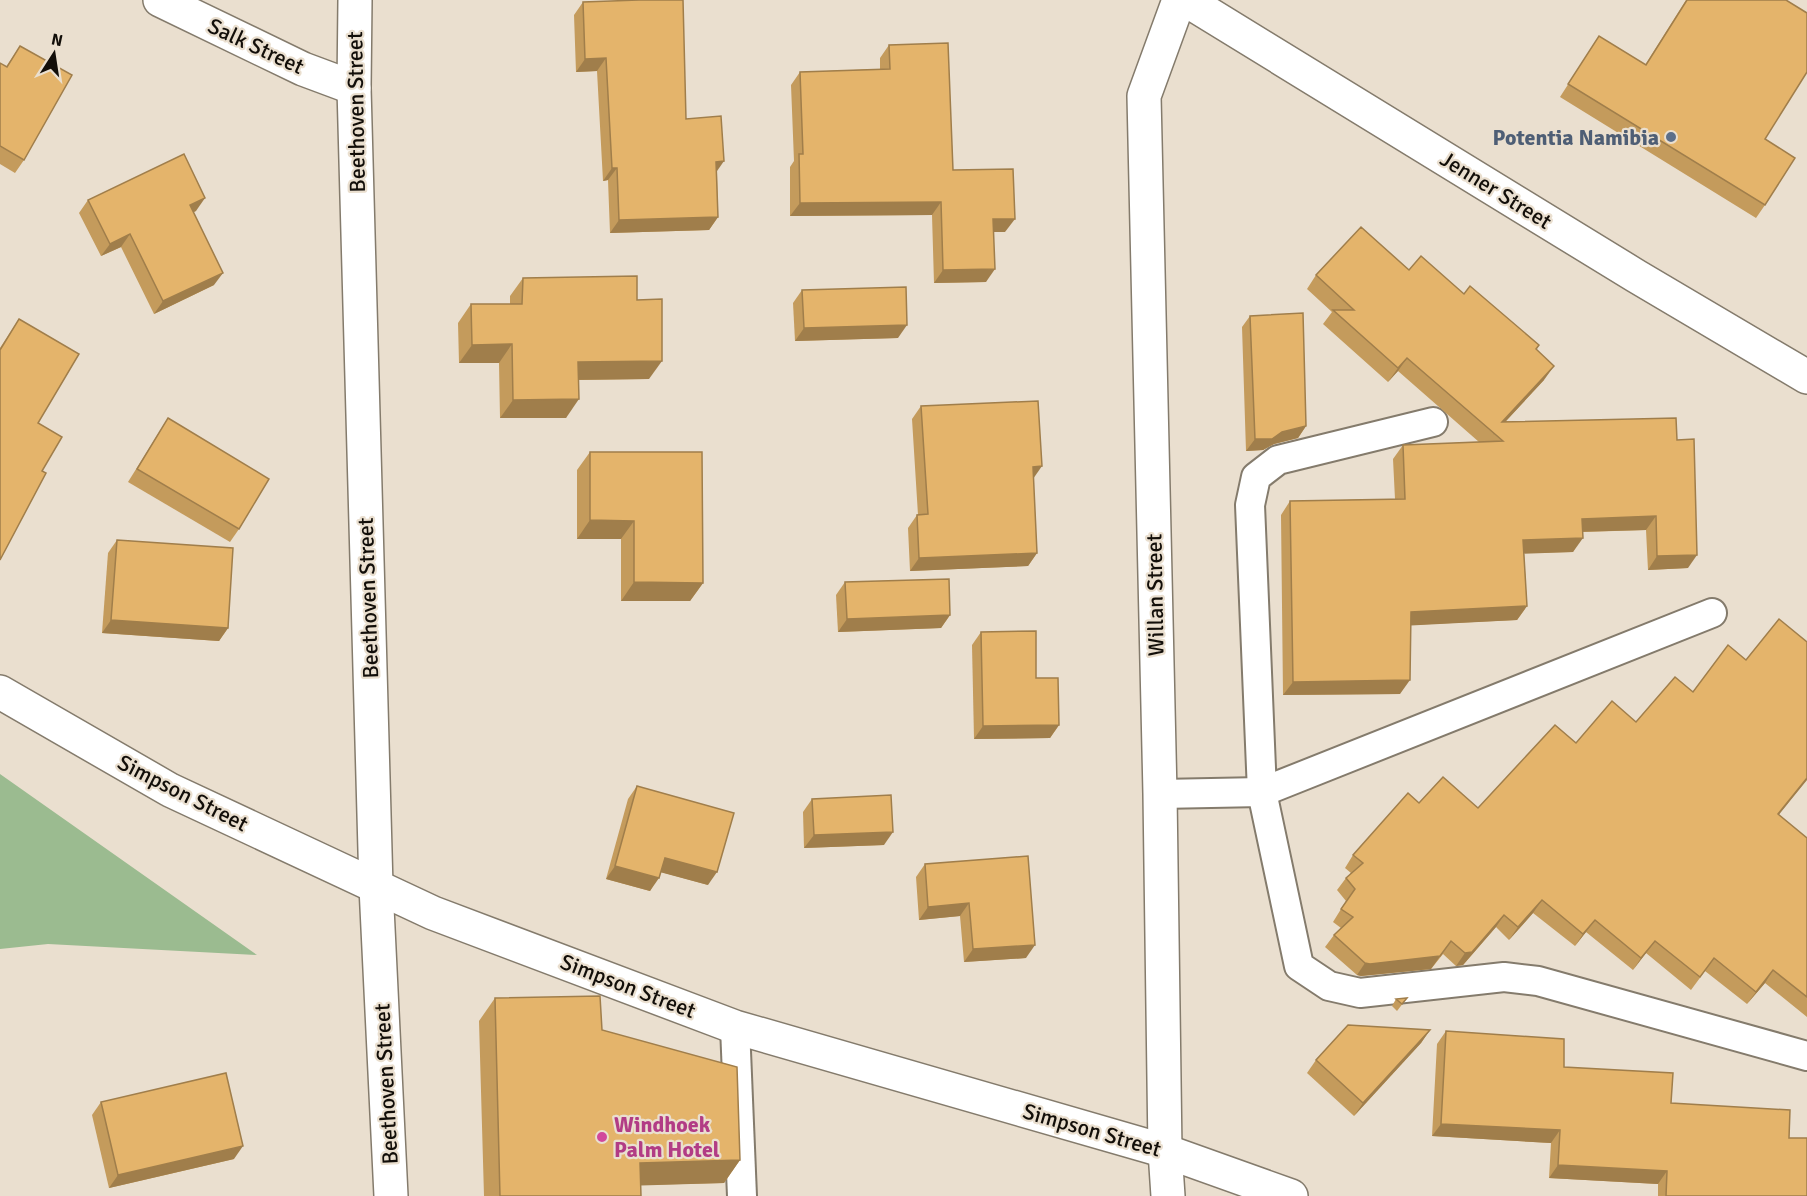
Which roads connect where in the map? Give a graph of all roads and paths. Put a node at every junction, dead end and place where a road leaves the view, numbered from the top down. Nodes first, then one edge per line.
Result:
1 (160, 0) edge
2 (355, 0) edge
3 (1179, 0) edge
4 (1186, 0) edge
5 (354, 88) junction
6 (1807, 377) edge
7 (1433, 422) dead end
8 (1712, 613) dead end
9 (0, 692) edge
10 (1262, 792) junction
11 (1160, 794) junction
12 (376, 887) junction
13 (735, 1027) junction
14 (1807, 1056) edge
15 (1165, 1151) junction
16 (391, 1196) edge
17 (742, 1196) edge
18 (1168, 1196) edge
19 (1290, 1196) edge

1 - 5 street, Salk Street
2 - 5 street, Beethoven Street
3 - 11 street, Willan Street
4 - 6 street, Jenner Street
5 - 12 street, Beethoven Street
7 - 10 lane
8 - 10 lane
9 - 12 street, Simpson Street
10 - 11 lane
10 - 14 lane
11 - 15 street, Willan Street
12 - 13 street, Simpson Street
12 - 16 street, Beethoven Street
13 - 15 street, Simpson Street
13 - 17 lane
15 - 18 street, Willan Street
15 - 19 street, Simpson Street

